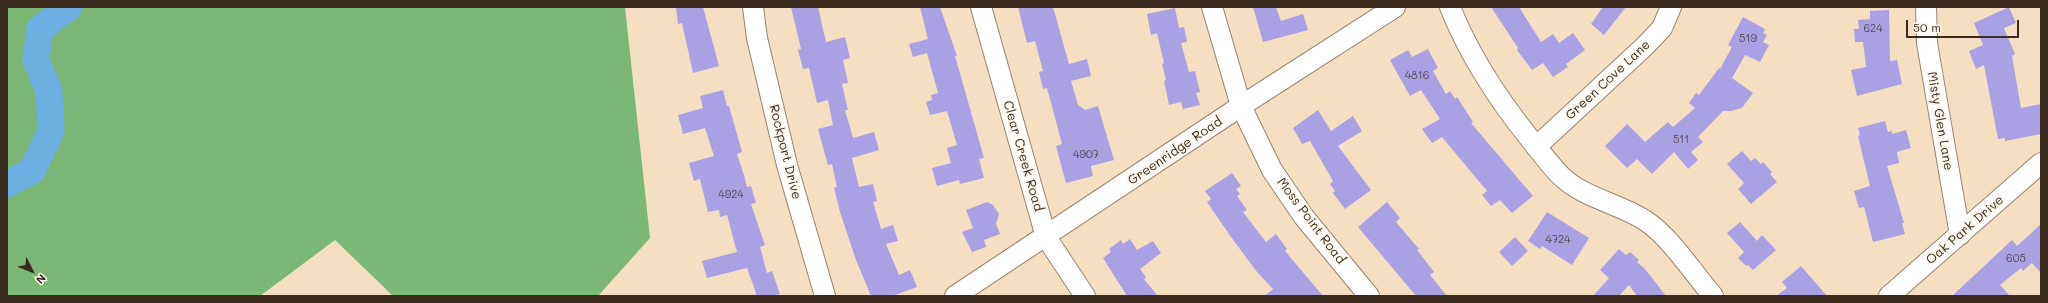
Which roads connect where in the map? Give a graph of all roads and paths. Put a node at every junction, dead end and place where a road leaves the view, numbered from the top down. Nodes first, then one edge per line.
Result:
1 (753, 7) edge
2 (981, 7) edge
3 (1212, 7) edge
4 (1395, 7) edge
5 (1450, 7) edge
6 (1671, 7) edge
7 (1926, 7) edge
8 (1241, 106) junction
9 (1536, 147) junction
10 (2041, 163) edge
11 (1960, 234) junction
12 (1046, 237) junction
13 (825, 296) edge
14 (955, 296) edge
15 (1085, 296) edge
16 (1369, 296) edge
17 (1713, 296) edge
18 (1889, 296) edge

1 - 13 street, Rockport Drive
2 - 12 street, Clear Creek Road
3 - 8 street, Moss Point Road
4 - 8 street, Greenridge Road
5 - 9 street
6 - 9 street, Green Cove Lane
7 - 11 street, Misty Glen Lane
8 - 12 street, Greenridge Road
8 - 16 street, Moss Point Road
9 - 17 street
10 - 11 street, Oak Park Drive
11 - 18 street, Oak Park Drive
12 - 14 street, Greenridge Road
12 - 15 street, Clear Creek Road

